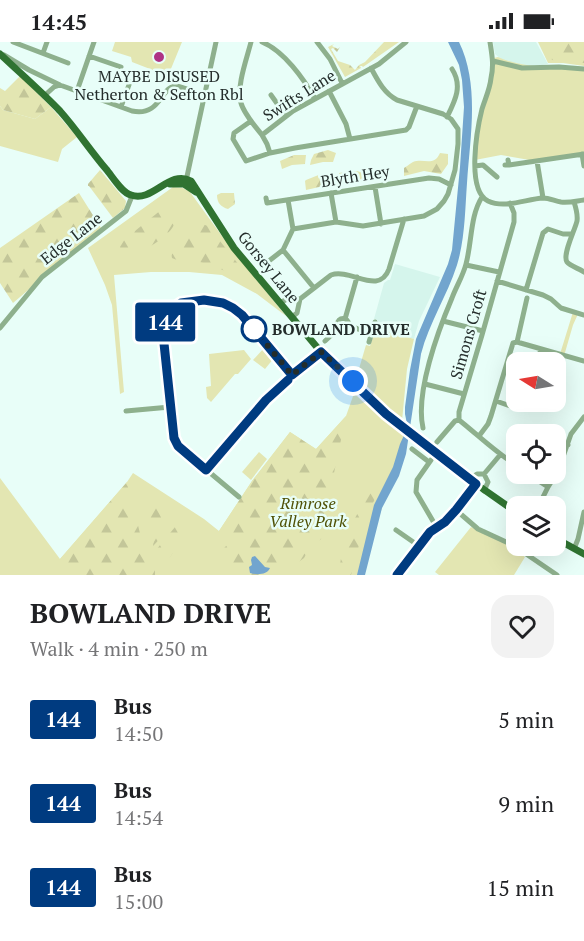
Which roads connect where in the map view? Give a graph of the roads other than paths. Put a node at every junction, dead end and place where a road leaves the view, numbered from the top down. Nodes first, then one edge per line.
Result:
1 (13, 42) edge
2 (47, 42) edge
3 (94, 42) edge
4 (216, 42) edge
5 (251, 42) edge
6 (262, 42) edge
7 (317, 42) edge
8 (406, 42) edge
9 (490, 42) edge
10 (43, 53) junction
11 (3, 56) edge
12 (89, 57) junction
13 (65, 60) dead end
14 (494, 61) junction
15 (122, 67) dead end
16 (371, 68) junction
17 (452, 69) dead end
18 (584, 69) edge
19 (130, 82) dead end
20 (342, 83) junction
21 (60, 86) junction
22 (77, 91) junction
23 (329, 91) junction
24 (271, 95) dead end
25 (45, 96) junction
26 (204, 96) junction
27 (315, 99) junction
28 (417, 106) junction
29 (122, 107) junction
30 (286, 116) junction
31 (447, 117) junction
32 (251, 120) junction
33 (262, 135) junction
34 (350, 139) junction
35 (270, 153) junction
36 (583, 154) edge
37 (537, 161) junction
38 (507, 163) dead end
39 (475, 166) junction
40 (584, 166) edge
41 (499, 177) dead end
42 (186, 181) junction
43 (451, 185) junction
44 (375, 187) junction
45 (331, 193) junction
46 (132, 196) junction
47 (482, 197) junction
48 (266, 198) dead end
49 (543, 198) junction
50 (288, 200) junction
51 (584, 200) edge
52 (574, 202) junction
53 (510, 203) junction
54 (404, 219) junction
55 (336, 222) junction
56 (381, 224) junction
57 (576, 226) junction
58 (584, 228) edge
59 (293, 229) junction
60 (572, 234) junction
61 (283, 250) junction
62 (265, 264) dead end
63 (466, 265) junction
64 (499, 272) junction
65 (584, 272) edge
66 (357, 277) junction
67 (497, 281) junction
68 (314, 288) junction
69 (526, 290) junction
70 (527, 297) dead end
71 (300, 299) junction
72 (280, 303) junction
73 (584, 315) edge
74 (292, 317) junction
75 (345, 319) junction
76 (442, 321) junction
77 (375, 322) dead end
78 (349, 326) junction
79 (0, 328) edge
80 (339, 328) junction
81 (483, 331) junction
82 (371, 333) junction
83 (325, 341) dead end
84 (369, 342) dead end
85 (517, 342) junction
86 (541, 349) junction
87 (321, 352) junction
88 (540, 352) edge
89 (584, 361) edge
90 (292, 375) junction
91 (425, 384) junction
92 (464, 394) junction
93 (496, 400) junction
94 (506, 403) edge
95 (170, 407) junction
96 (126, 411) dead end
97 (584, 417) edge
98 (459, 420) junction
99 (423, 429) dead end
100 (479, 436) junction
101 (436, 442) dead end
102 (568, 444) joint
103 (412, 449) dead end
104 (500, 455) junction
105 (506, 459) edge
106 (206, 470) junction
107 (484, 474) junction
108 (472, 482) junction
109 (543, 484) edge
110 (548, 487) junction
111 (484, 490) junction
112 (544, 496) edge
113 (239, 498) dead end
114 (506, 505) edge
115 (456, 510) junction
116 (584, 512) edge
117 (437, 528) junction
118 (396, 530) dead end
119 (566, 544) edge
120 (419, 546) junction
121 (574, 549) junction
122 (584, 554) edge
123 (399, 574) edge
124 (557, 575) edge

1 - 10 street
1 - 11 street
2 - 10 street
3 - 12 street
4 - 26 street
5 - 32 street, Swifts Lane
6 - 27 street
7 - 20 street
8 - 16 street, Swifts Lane
9 - 14 street
10 - 13 street
11 - 21 street
11 - 25 main road
12 - 15 street
12 - 22 street
14 - 18 street
14 - 39 street
16 - 20 street, Swifts Lane
16 - 28 street
17 - 31 street
19 - 29 street
20 - 23 street, Swifts Lane
21 - 22 street
21 - 25 street
22 - 29 street
23 - 27 street, Swifts Lane
23 - 34 street
24 - 30 street
25 - 46 main road
26 - 29 street
26 - 42 street
27 - 30 street, Swifts Lane
28 - 31 street
28 - 34 street
30 - 33 street, Swifts Lane
31 - 43 street
32 - 33 street, Swifts Lane
32 - 35 street
33 - 35 street
34 - 35 street
36 - 37 street
36 - 40 street
37 - 38 street
37 - 49 street
39 - 41 street
39 - 47 street
42 - 46 main road
42 - 72 main road, Gorsey Lane
43 - 44 street, Blyth Hey
43 - 54 street
44 - 45 street, Blyth Hey
44 - 56 street
45 - 50 street, Blyth Hey
45 - 55 street
46 - 79 street, Edge Lane
47 - 53 street
47 - 63 street
48 - 50 street, Blyth Hey
49 - 52 street
49 - 53 street
50 - 59 street
51 - 52 street
52 - 57 street
53 - 64 street, Simons Croft
54 - 56 street
54 - 66 street
55 - 56 street
55 - 59 street
57 - 58 street
57 - 60 street
59 - 61 street
60 - 65 street
60 - 69 street
61 - 62 street
61 - 68 street
63 - 64 street
63 - 76 street
64 - 67 street, Simons Croft
66 - 68 street
66 - 75 street
67 - 69 street
67 - 81 street, Simons Croft
68 - 71 street
69 - 73 street
70 - 85 street
71 - 72 street
71 - 74 street
72 - 74 main road, Gorsey Lane
74 - 87 main road, Gorsey Lane
75 - 78 street
75 - 80 street
76 - 81 street
76 - 91 street
77 - 82 street
78 - 80 street
78 - 82 street
80 - 83 street
81 - 92 street, Simons Croft
82 - 84 street
85 - 86 street
85 - 93 street
86 - 88 street
86 - 89 street
87 - 90 street
87 - 108 main road, Gorsey Lane
90 - 95 street
90 - 106 street
91 - 92 street
91 - 99 street
92 - 98 street, Simons Croft
93 - 94 street
93 - 100 street
95 - 96 street
95 - 106 street
97 - 102 street
98 - 100 street
98 - 101 street
100 - 104 street
102 - 110 street
103 - 117 street
104 - 105 street
104 - 107 street
106 - 113 street
107 - 108 street
107 - 111 street
108 - 111 main road, Gorsey Lane
108 - 115 street
109 - 110 street
110 - 112 street
111 - 114 main road, Gorsey Lane
115 - 117 street
115 - 124 street
116 - 121 street
117 - 120 street
118 - 120 street
119 - 121 main road
120 - 123 street
121 - 122 main road

